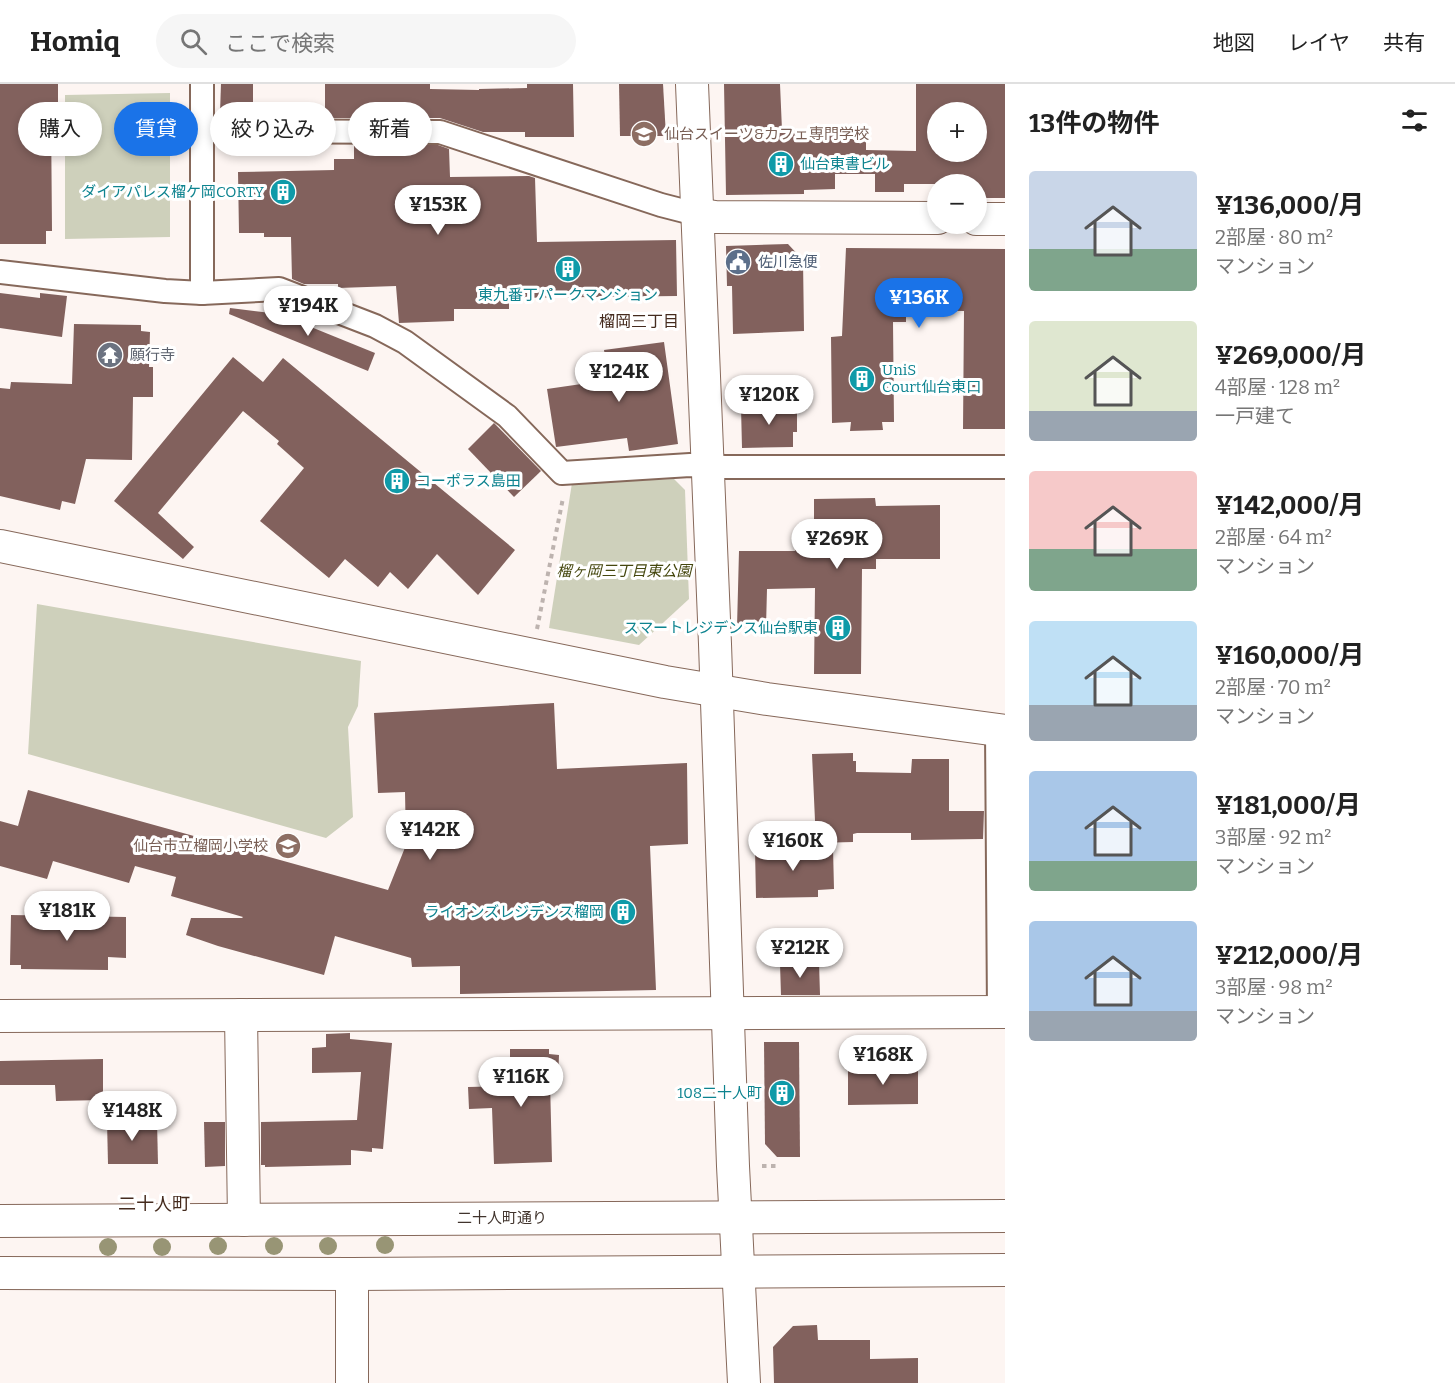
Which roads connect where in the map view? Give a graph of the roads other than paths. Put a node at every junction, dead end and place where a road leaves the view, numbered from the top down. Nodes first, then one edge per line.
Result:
1 (202, 84) edge
2 (692, 84) edge
3 (202, 130) junction
4 (696, 214) junction
5 (927, 218) edge
6 (987, 219) edge
7 (1005, 219) edge
8 (0, 272) edge
9 (202, 293) junction
10 (707, 466) junction
11 (1005, 467) edge
12 (0, 546) edge
13 (717, 691) junction
14 (1001, 730) edge
15 (1002, 1012) edge
16 (728, 1013) junction
17 (241, 1015) junction
18 (0, 1016) edge
19 (735, 1216) junction
20 (1005, 1216) edge
21 (244, 1220) junction
22 (0, 1221) edge
23 (1005, 1270) edge
24 (738, 1272) junction
25 (0, 1273) edge
26 (352, 1274) junction
27 (352, 1383) edge
28 (744, 1383) edge

1 - 3 street
2 - 4 street
3 - 4 street
3 - 9 street
4 - 5 street
4 - 10 street
6 - 7 street
8 - 9 street
9 - 10 street
10 - 11 street
10 - 13 street
12 - 13 street
13 - 14 street
13 - 16 street
14 - 15 street
15 - 16 street
16 - 17 street
16 - 19 street
17 - 18 street
17 - 21 street
19 - 20 street, 二十人町通り
19 - 21 street, 二十人町通り
19 - 24 street
21 - 22 street, 二十人町通り
23 - 24 street
24 - 26 street
24 - 28 street
25 - 26 street
26 - 27 street

